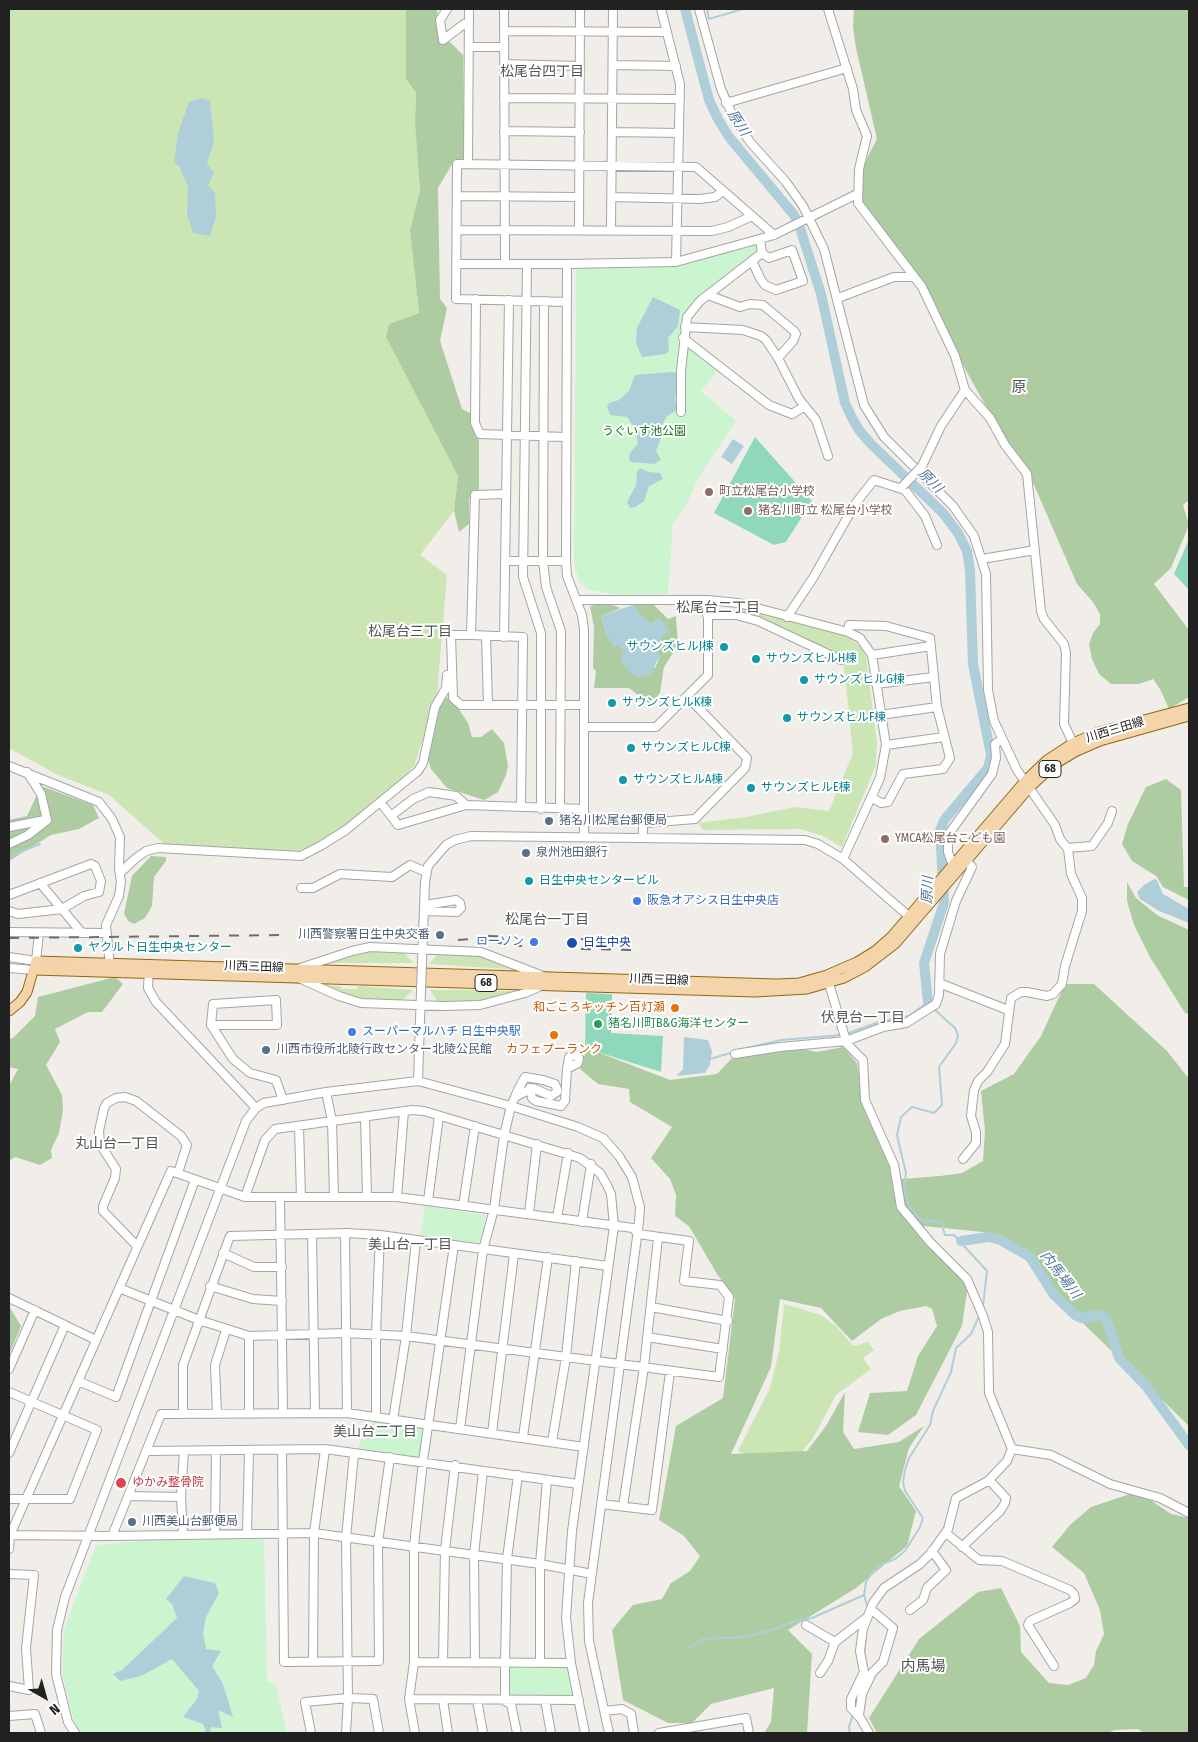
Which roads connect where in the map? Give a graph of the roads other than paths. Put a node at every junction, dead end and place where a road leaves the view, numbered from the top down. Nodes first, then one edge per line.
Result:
1 (447, 9) edge
2 (469, 9) edge
3 (504, 9) edge
4 (580, 9) edge
5 (614, 9) edge
6 (661, 9) edge
7 (699, 9) edge
8 (828, 9) edge
9 (469, 23) junction
10 (504, 31) junction
11 (580, 31) junction
12 (613, 32) junction
13 (667, 32) junction
14 (469, 47) junction
15 (504, 47) junction
16 (504, 64) junction
17 (613, 64) junction
18 (580, 66) junction
19 (676, 66) junction
20 (847, 68) junction
21 (504, 98) junction
22 (580, 98) junction
23 (613, 99) junction
24 (680, 99) junction
25 (726, 103) junction
26 (504, 131) junction
27 (580, 132) junction
28 (612, 132) junction
29 (679, 133) junction
30 (468, 164) junction
31 (504, 164) junction
32 (580, 166) junction
33 (612, 166) junction
34 (678, 167) junction
35 (723, 191) junction
36 (857, 194) junction
37 (457, 196) junction
38 (504, 197) junction
39 (580, 197) junction
40 (612, 197) junction
41 (678, 198) junction
42 (752, 216) junction
43 (810, 217) junction
44 (457, 230) junction
45 (505, 230) junction
46 (580, 230) junction
47 (611, 230) junction
48 (677, 230) junction
49 (774, 235) junction
50 (760, 240) junction
51 (762, 254) junction
52 (752, 261) junction
53 (676, 262) junction
54 (457, 264) junction
55 (505, 264) junction
56 (527, 264) junction
57 (567, 264) junction
58 (914, 277) junction
59 (708, 295) junction
60 (838, 298) junction
61 (476, 299) junction
62 (509, 300) junction
63 (527, 301) junction
64 (544, 301) junction
65 (567, 302) junction
66 (685, 327) junction
67 (683, 338) junction
68 (778, 358) junction
69 (965, 390) junction
70 (805, 406) junction
71 (681, 412) dead end
72 (507, 435) junction
73 (525, 436) junction
74 (545, 436) junction
75 (566, 437) junction
76 (828, 456) dead end
77 (902, 488) junction
78 (506, 494) junction
79 (936, 545) dead end
80 (1035, 550) junction
81 (982, 559) junction
82 (506, 561) junction
83 (524, 561) junction
84 (543, 561) junction
85 (566, 561) junction
86 (577, 600) junction
87 (708, 600) junction
88 (707, 615) junction
89 (787, 617) junction
90 (848, 632) junction
91 (471, 635) junction
92 (486, 636) junction
93 (504, 637) junction
94 (931, 646) junction
95 (872, 655) junction
96 (841, 660) dead end
97 (452, 676) junction
98 (934, 677) junction
99 (876, 684) junction
100 (687, 696) junction
101 (488, 705) junction
102 (522, 705) junction
103 (540, 705) junction
104 (560, 705) junction
105 (584, 705) junction
106 (937, 707) junction
107 (1189, 708) edge
108 (880, 715) junction
109 (1189, 716) edge
110 (584, 727) junction
111 (944, 737) junction
112 (1002, 739) junction
113 (1074, 743) junction
114 (886, 745) junction
115 (9, 766) edge
116 (27, 772) junction
117 (1027, 784) junction
118 (871, 798) junction
119 (466, 805) junction
120 (384, 807) dead end
121 (521, 807) junction
122 (560, 808) junction
123 (541, 809) junction
124 (584, 809) junction
125 (1112, 811) dead end
126 (391, 816) junction
127 (47, 820) junction
128 (9, 827) edge
129 (584, 836) junction
130 (643, 837) junction
131 (9, 844) edge
132 (1067, 848) junction
133 (965, 858) junction
134 (843, 859) junction
135 (951, 868) junction
136 (426, 872) junction
137 (120, 873) junction
138 (40, 883) junction
139 (301, 888) dead end
140 (9, 895) edge
141 (62, 909) junction
142 (9, 911) edge
143 (912, 919) junction
144 (9, 932) edge
145 (39, 932) junction
146 (82, 933) junction
147 (106, 933) junction
148 (423, 950) junction
149 (9, 957) edge
150 (35, 966) junction
151 (9, 968) edge
152 (110, 968) junction
153 (149, 969) junction
154 (298, 969) junction
155 (301, 979) junction
156 (828, 979) junction
157 (543, 980) junction
158 (939, 983) junction
159 (421, 1005) junction
160 (9, 1010) edge
161 (1008, 1010) junction
162 (212, 1025) junction
163 (845, 1036) junction
164 (735, 1054) dead end
165 (567, 1070) dead end
166 (418, 1081) junction
167 (530, 1088) junction
168 (326, 1092) junction
169 (515, 1097) junction
170 (283, 1100) junction
171 (511, 1106) junction
172 (256, 1108) junction
173 (404, 1111) junction
174 (365, 1116) junction
175 (439, 1116) junction
176 (332, 1121) junction
177 (475, 1126) junction
178 (299, 1127) junction
179 (504, 1136) junction
180 (537, 1144) junction
181 (568, 1153) junction
182 (963, 1159) dead end
183 (590, 1164) junction
184 (178, 1173) junction
185 (195, 1180) junction
186 (220, 1188) junction
187 (245, 1196) junction
188 (367, 1196) junction
189 (301, 1197) junction
190 (334, 1197) junction
191 (396, 1197) junction
192 (280, 1198) junction
193 (428, 1201) junction
194 (463, 1206) junction
195 (494, 1209) junction
196 (529, 1214) junction
197 (557, 1218) junction
198 (582, 1222) junction
199 (614, 1226) junction
200 (345, 1233) junction
201 (312, 1234) junction
202 (638, 1234) junction
203 (282, 1235) junction
204 (380, 1235) junction
205 (658, 1238) junction
206 (416, 1241) junction
207 (454, 1245) junction
208 (137, 1246) junction
209 (483, 1250) junction
210 (223, 1253) junction
211 (514, 1254) junction
212 (548, 1257) junction
213 (576, 1262) junction
214 (608, 1266) junction
215 (282, 1267) junction
216 (210, 1286) junction
217 (119, 1288) junction
218 (9, 1298) edge
219 (152, 1301) junction
220 (282, 1301) junction
221 (650, 1307) junction
222 (174, 1309) junction
223 (34, 1310) junction
224 (199, 1320) junction
225 (728, 1321) junction
226 (65, 1325) junction
227 (226, 1330) junction
228 (345, 1333) junction
229 (313, 1334) junction
230 (376, 1334) junction
231 (282, 1335) junction
232 (248, 1336) junction
233 (406, 1336) junction
234 (647, 1337) junction
235 (440, 1339) junction
236 (96, 1340) junction
237 (472, 1344) junction
238 (503, 1348) junction
239 (723, 1349) junction
240 (534, 1352) junction
241 (566, 1357) junction
242 (597, 1361) junction
243 (621, 1363) junction
244 (644, 1368) junction
245 (9, 1369) edge
246 (670, 1372) junction
247 (78, 1381) junction
248 (9, 1392) edge
249 (31, 1402) junction
250 (315, 1412) junction
251 (217, 1413) junction
252 (249, 1413) junction
253 (283, 1413) junction
254 (347, 1413) junction
255 (183, 1414) junction
256 (63, 1416) junction
257 (376, 1417) junction
258 (393, 1420) junction
259 (429, 1425) junction
260 (460, 1429) junction
261 (492, 1433) junction
262 (523, 1437) junction
263 (552, 1442) junction
264 (584, 1447) junction
265 (325, 1449) junction
266 (1012, 1449) junction
267 (249, 1450) junction
268 (282, 1450) junction
269 (147, 1451) junction
270 (184, 1451) junction
271 (216, 1451) junction
272 (9, 1453) edge
273 (354, 1454) junction
274 (390, 1457) junction
275 (423, 1461) junction
276 (455, 1465) junction
277 (483, 1471) junction
278 (518, 1475) junction
279 (548, 1480) junction
280 (990, 1480) junction
281 (578, 1484) junction
282 (128, 1496) junction
283 (181, 1497) junction
284 (9, 1499) edge
285 (26, 1499) junction
286 (601, 1504) junction
287 (623, 1506) junction
288 (1189, 1513) edge
289 (247, 1532) junction
290 (282, 1532) junction
291 (314, 1533) junction
292 (946, 1533) junction
293 (183, 1534) junction
294 (215, 1534) junction
295 (10, 1535) edge
296 (88, 1536) junction
297 (112, 1536) junction
298 (346, 1538) junction
299 (378, 1542) junction
300 (414, 1546) junction
301 (962, 1547) junction
302 (9, 1549) edge
303 (445, 1550) junction
304 (932, 1551) junction
305 (474, 1556) junction
306 (507, 1559) junction
307 (540, 1564) junction
308 (570, 1569) junction
309 (9, 1574) edge
310 (592, 1574) junction
311 (910, 1610) dead end
312 (869, 1614) junction
313 (806, 1625) dead end
314 (835, 1642) junction
315 (314, 1662) junction
316 (347, 1662) junction
317 (414, 1662) junction
318 (443, 1662) junction
319 (540, 1662) junction
320 (475, 1663) junction
321 (505, 1663) junction
322 (571, 1663) junction
323 (1054, 1666) dead end
324 (820, 1673) dead end
325 (9, 1686) edge
326 (348, 1698) junction
327 (409, 1699) junction
328 (443, 1700) junction
329 (477, 1700) junction
330 (546, 1700) junction
331 (578, 1700) junction
332 (505, 1701) junction
333 (605, 1711) junction
334 (856, 1712) junction
335 (9, 1716) edge
336 (41, 1733) edge
337 (75, 1733) edge
338 (311, 1733) edge
339 (346, 1733) edge
340 (379, 1733) edge
341 (415, 1733) edge
342 (448, 1733) edge
343 (483, 1733) edge
344 (516, 1733) edge
345 (552, 1733) edge
346 (585, 1733) edge
347 (609, 1733) edge
348 (634, 1733) edge
349 (659, 1733) edge
350 (749, 1733) edge
351 (869, 1733) edge

1 - 9 street
2 - 9 street
3 - 10 street
4 - 11 street
5 - 12 street
6 - 13 street
7 - 25 street
8 - 20 street
9 - 14 street
10 - 11 street
10 - 15 street
11 - 12 street
11 - 18 street
12 - 13 street
12 - 17 street
13 - 19 street
14 - 15 street
14 - 30 street
15 - 16 street
16 - 18 street
16 - 21 street
17 - 19 street
17 - 23 street
18 - 22 street
19 - 24 street
20 - 25 street
20 - 36 street
21 - 22 street
21 - 26 street
22 - 23 street
22 - 27 street
23 - 24 street
23 - 28 street
24 - 29 street
25 - 43 street
26 - 27 street
26 - 31 street
27 - 32 street
28 - 29 street
28 - 33 street
29 - 34 street
30 - 31 street
30 - 37 street
31 - 32 street
31 - 38 street
32 - 33 street
32 - 39 street
33 - 34 street
33 - 40 street
34 - 35 street
34 - 41 street
35 - 41 street
35 - 42 street
36 - 43 street
36 - 58 street
37 - 38 street
37 - 44 street
38 - 39 street
38 - 45 street
39 - 46 street
40 - 41 street
40 - 47 street
41 - 48 street
42 - 48 street
42 - 49 street
43 - 49 street
43 - 60 street
44 - 45 street
44 - 54 street
45 - 46 street
45 - 55 street
46 - 47 street
47 - 48 street
48 - 53 street
49 - 50 street
50 - 51 street
50 - 53 street
51 - 52 street
51 - 52 street
52 - 59 street
53 - 57 street
54 - 55 street
54 - 61 street
55 - 56 street
56 - 57 street
56 - 63 street
57 - 65 street
58 - 60 street
58 - 69 street
59 - 66 street
59 - 68 street
60 - 81 street
61 - 62 street
61 - 72 street
62 - 63 street
62 - 72 street
63 - 64 street
63 - 73 street
64 - 65 street
64 - 74 street
65 - 75 street
66 - 67 street
66 - 68 street
67 - 70 street
67 - 71 street
68 - 70 street
69 - 77 street, bridge
69 - 80 street
70 - 76 street
72 - 73 street
72 - 78 street
73 - 74 street
73 - 83 street
74 - 75 street
74 - 84 street
75 - 85 street
77 - 79 street
77 - 89 street
78 - 82 street
78 - 91 street
80 - 81 street
80 - 113 street
81 - 112 street
82 - 83 street
82 - 93 street
83 - 84 street
83 - 103 street
84 - 85 street
84 - 104 street
85 - 86 street
86 - 87 street
86 - 105 street
87 - 88 street
87 - 89 street
88 - 96 street
88 - 100 street
89 - 90 street
90 - 94 street
90 - 95 street
91 - 92 street
91 - 97 street
92 - 93 street
92 - 101 street
93 - 102 street
94 - 95 street
94 - 98 street
95 - 99 street
97 - 101 street
97 - 137 street
98 - 99 street
98 - 106 street
99 - 108 street
100 - 110 street
100 - 130 street
101 - 102 street
102 - 103 street
102 - 121 street
103 - 104 street
103 - 123 street
104 - 105 street
104 - 122 street
105 - 110 street
106 - 108 street
106 - 111 street
107 - 113 main road, 川西三田線 / 68
108 - 114 street
109 - 117 main road, 川西三田線 / 68
110 - 124 street
111 - 114 street
111 - 118 street
112 - 117 street
112 - 135 street
113 - 117 main road, 川西三田線 / 68
114 - 118 street
115 - 116 street
116 - 127 street
116 - 137 street
117 - 132 street
117 - 133 main road, 川西三田線 / 68
118 - 134 street
119 - 121 street
119 - 126 street
119 - 126 street
120 - 126 street
121 - 123 street
122 - 123 street
122 - 124 street
124 - 129 street
125 - 132 street
127 - 128 street
127 - 131 street
129 - 130 street
129 - 136 street
130 - 134 street
132 - 161 street
133 - 135 main road, 川西三田線 / 68
133 - 143 main road, 川西三田線 / 68
133 - 158 street
134 - 143 street
135 - 143 main road, 川西三田線 / 68
136 - 139 street
136 - 148 street
137 - 147 street
138 - 140 street
138 - 141 street
138 - 141 street
141 - 142 street
141 - 146 street
143 - 156 main road, 川西三田線 / 68
144 - 145 street
145 - 146 street
145 - 150 street
146 - 147 street
147 - 152 street
148 - 154 street
148 - 157 street
148 - 159 street, bridge
149 - 150 street
150 - 151 street
150 - 152 main road, 川西三田線 / 68
150 - 160 main road
152 - 153 main road, 川西三田線 / 68
153 - 154 main road, 川西三田線 / 68
153 - 155 main road, 川西三田線 / 68
153 - 172 street
154 - 157 main road, 川西三田線 / 68
155 - 157 main road, 川西三田線 / 68
155 - 159 street
156 - 157 main road, 川西三田線 / 68
156 - 163 street
157 - 159 street
158 - 161 street
158 - 163 street
159 - 166 street
161 - 182 street
162 - 162 street
162 - 170 street
163 - 164 street
163 - 266 street
165 - 167 street
166 - 168 street
166 - 171 street
167 - 169 street
167 - 169 street
168 - 170 street
168 - 176 street
169 - 171 street
170 - 172 street
171 - 179 street
171 - 202 street
172 - 186 street
173 - 174 street
173 - 175 street
173 - 191 street
174 - 176 street
174 - 188 street
175 - 177 street
175 - 193 street
176 - 178 street
176 - 190 street
177 - 179 street
177 - 194 street
178 - 187 street
178 - 189 street
179 - 180 street
179 - 195 street
180 - 181 street
180 - 196 street
181 - 183 street
181 - 197 street
183 - 198 street
183 - 199 street
184 - 185 street
184 - 208 street
184 - 208 street
185 - 186 street
185 - 219 street
186 - 187 street
186 - 222 street
187 - 192 street
188 - 190 street
188 - 191 street
189 - 190 street
189 - 192 street
191 - 193 street
192 - 203 street
193 - 194 street
194 - 195 street
195 - 196 street
195 - 209 street
196 - 197 street
197 - 198 street
198 - 199 street
199 - 202 street
199 - 214 street
200 - 201 street
200 - 204 street
200 - 228 street
201 - 203 street
201 - 229 street
202 - 205 street
202 - 243 street
203 - 210 street
203 - 215 street
204 - 206 street
204 - 230 street
205 - 221 street
205 - 225 street
206 - 207 street
206 - 233 street
207 - 209 street
207 - 235 street
208 - 217 street
209 - 211 street
209 - 237 street
210 - 215 street
210 - 216 street
211 - 212 street
211 - 238 street
212 - 213 street
212 - 240 street
213 - 214 street
213 - 241 street
214 - 242 street
215 - 220 street
216 - 220 street
216 - 224 street
217 - 219 street
217 - 236 street
218 - 223 street
219 - 222 street
219 - 247 street
220 - 231 street
221 - 225 street
221 - 234 street
222 - 224 street
222 - 296 street
223 - 226 street
223 - 245 street
224 - 227 street
224 - 255 street
225 - 239 street
226 - 236 street
226 - 249 street
227 - 232 street
227 - 251 street
228 - 229 street
228 - 230 street
228 - 254 street
229 - 231 street
229 - 250 street
230 - 233 street
230 - 257 street
231 - 232 street
231 - 253 street
232 - 252 street
233 - 235 street
233 - 258 street
234 - 239 street
234 - 244 street
235 - 237 street
235 - 259 street
236 - 247 street
237 - 238 street
237 - 260 street
238 - 240 street
238 - 261 street
239 - 246 street
240 - 241 street
240 - 262 street
241 - 242 street
241 - 263 street
242 - 243 street
242 - 264 street
243 - 244 street
243 - 286 street
244 - 246 street
244 - 287 street
246 - 287 street
247 - 256 street
248 - 249 street
249 - 256 street
249 - 272 street
250 - 253 street
250 - 254 street
251 - 252 street
251 - 255 street
252 - 253 street
254 - 257 street
255 - 269 street
256 - 285 street
256 - 285 street
257 - 258 street
258 - 259 street
259 - 260 street
259 - 275 street
260 - 261 street
261 - 262 street
262 - 263 street
263 - 264 street
264 - 281 street
265 - 268 street
265 - 273 street
265 - 291 street
266 - 280 street
266 - 288 street
267 - 268 street
267 - 271 street
267 - 289 street
268 - 290 street
269 - 270 street
269 - 282 street
270 - 271 street
270 - 283 street
271 - 294 street
273 - 274 street
273 - 298 street
274 - 275 street
274 - 299 street
275 - 276 street
275 - 300 street
276 - 277 street
276 - 303 street
277 - 278 street
277 - 305 street
278 - 279 street
278 - 306 street
279 - 281 street
279 - 307 street
280 - 292 street
280 - 301 street
281 - 308 street
282 - 283 street
282 - 297 street
283 - 293 street
284 - 285 street
285 - 295 street
286 - 287 street
286 - 310 street
289 - 290 street
289 - 294 street
290 - 291 street
290 - 315 street
291 - 298 street
291 - 315 street
292 - 301 street
292 - 304 street
293 - 294 street
293 - 297 street
295 - 296 street
295 - 302 street
296 - 297 street
296 - 337 street
298 - 299 street
298 - 316 street
299 - 300 street
299 - 316 street
300 - 303 street
300 - 317 street
301 - 323 street
303 - 305 street
303 - 318 street
304 - 311 street
304 - 312 street
305 - 306 street
305 - 320 street
306 - 307 street
306 - 321 street
307 - 308 street
307 - 319 street
308 - 310 street
308 - 322 street
309 - 325 street
310 - 333 street
312 - 314 street
312 - 334 street
312 - 334 street
313 - 314 street
314 - 324 street
315 - 316 street
316 - 326 street
317 - 318 street
317 - 327 street
318 - 320 street
319 - 321 street
319 - 322 street
320 - 321 street
321 - 332 street
322 - 331 street
326 - 338 street
326 - 339 street
326 - 340 street
327 - 328 street
327 - 341 street
328 - 329 street
328 - 342 street
329 - 332 street
329 - 343 street
330 - 331 street
330 - 332 street
330 - 345 street
331 - 346 street
332 - 344 street
333 - 347 street
333 - 348 street
334 - 351 street
335 - 336 street
349 - 350 street

